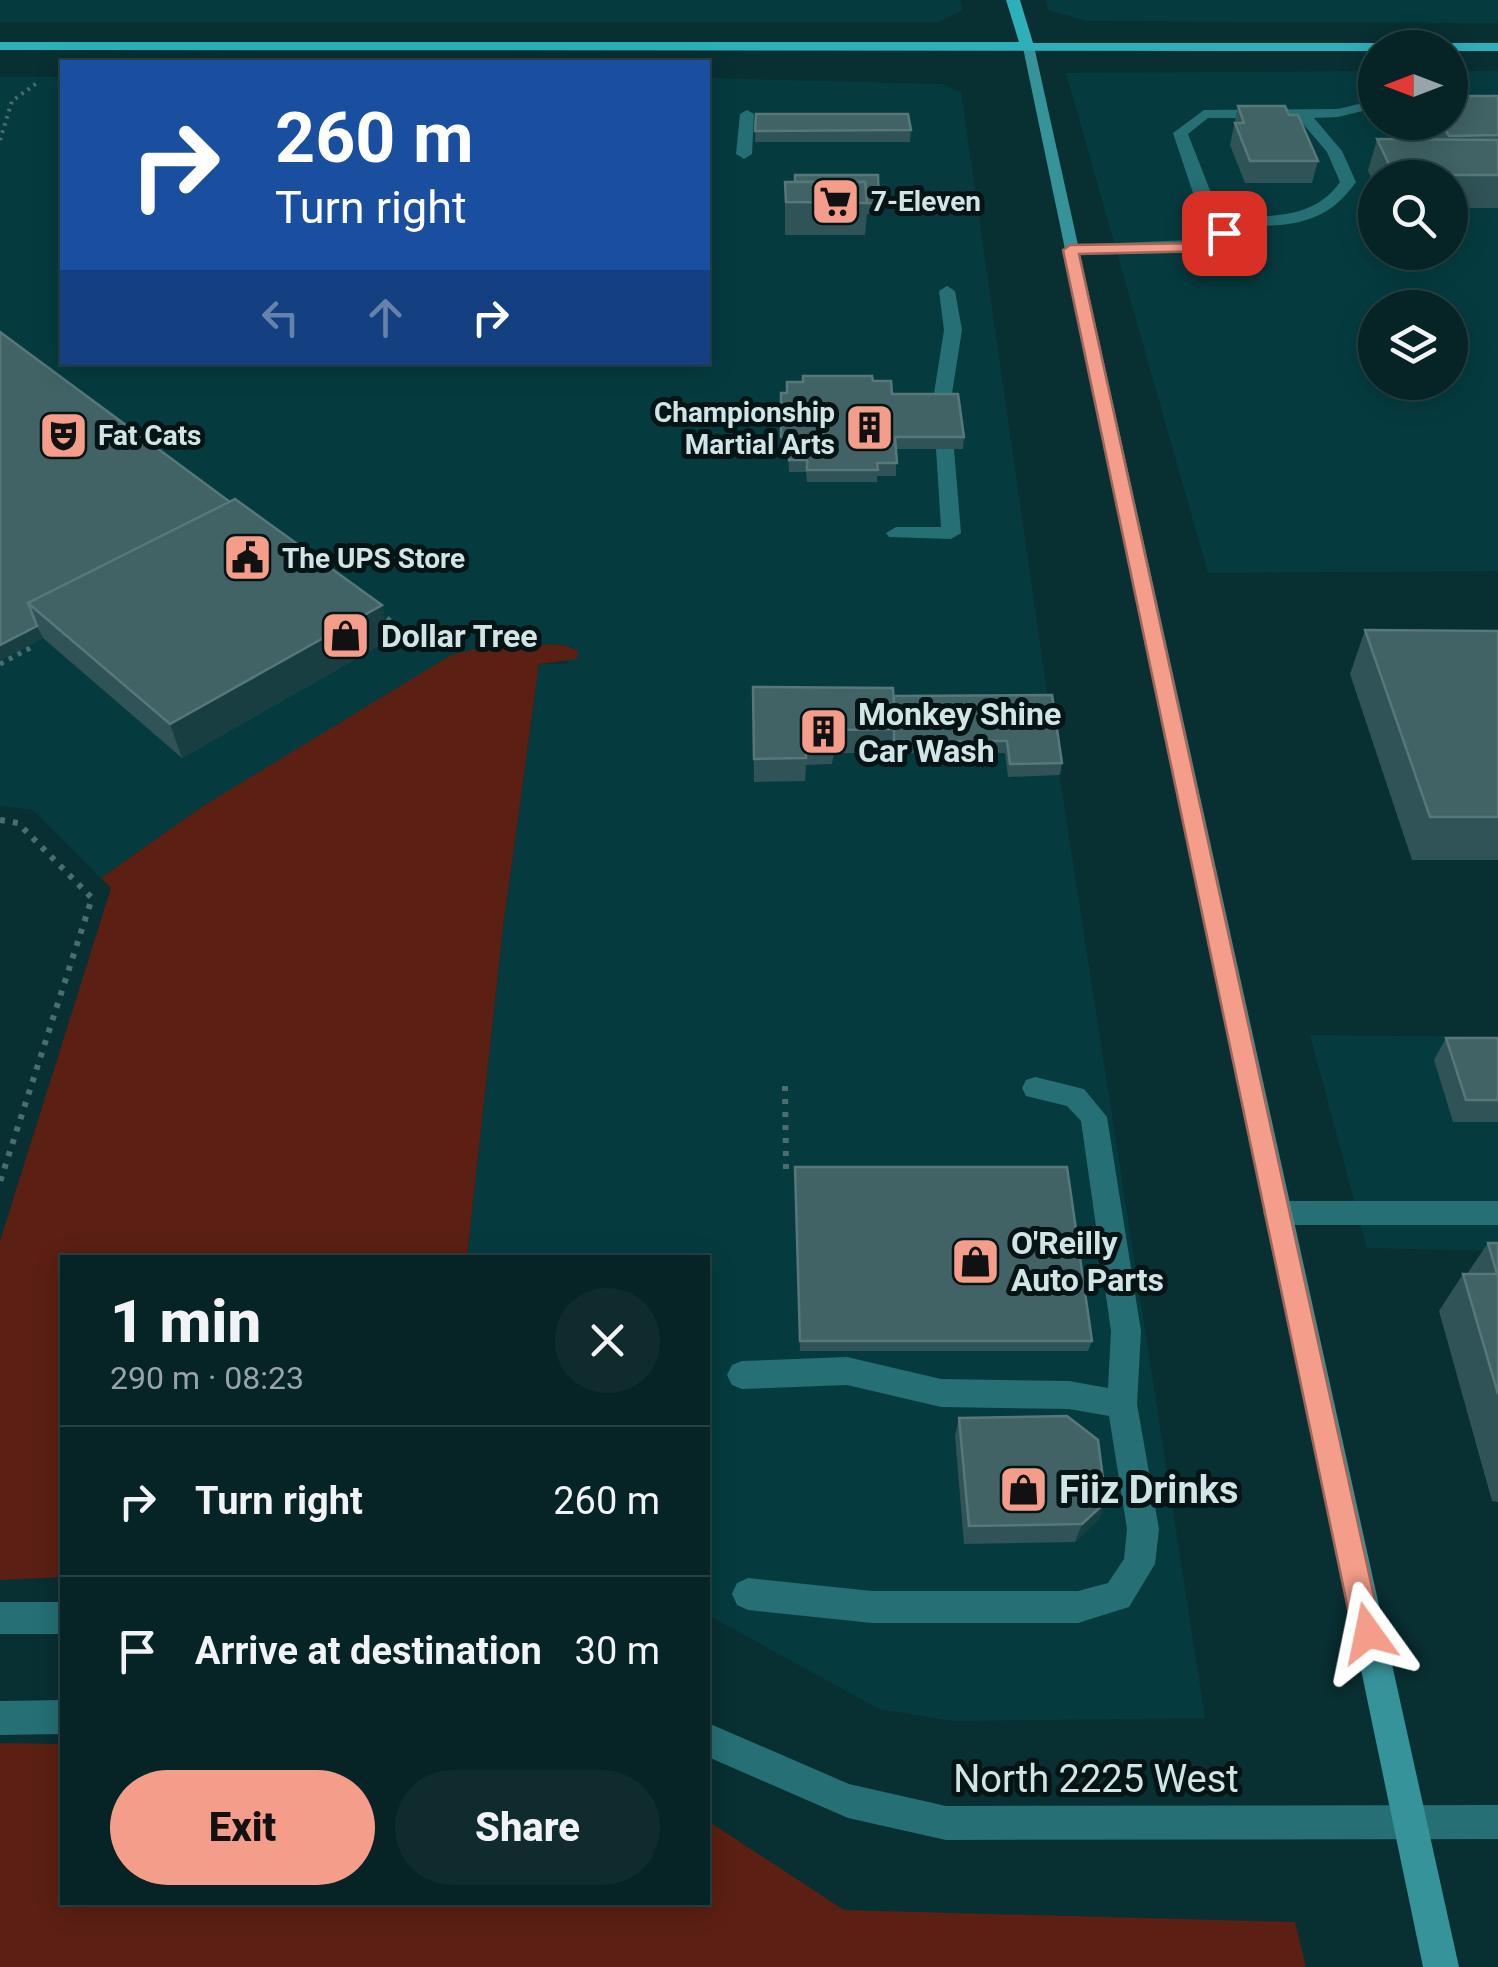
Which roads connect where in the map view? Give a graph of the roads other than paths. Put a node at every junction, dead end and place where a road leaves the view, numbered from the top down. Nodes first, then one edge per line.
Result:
1 (1013, 0) edge
2 (0, 46) edge
3 (1026, 46) junction
4 (1498, 48) edge
5 (1358, 108) edge
6 (1302, 112) junction
7 (747, 114) dead end
8 (744, 154) dead end
9 (1218, 222) junction
10 (1070, 250) junction
11 (947, 291) dead end
12 (941, 406) edge
13 (945, 449) edge
14 (896, 533) dead end
15 (1035, 1088) dead end
16 (1276, 1213) junction
17 (1498, 1213) edge
18 (742, 1375) dead end
19 (1122, 1404) junction
20 (748, 1594) dead end
21 (0, 1618) edge
22 (60, 1618) edge
23 (60, 1717) edge
24 (0, 1718) edge
25 (710, 1741) edge
26 (1498, 1822) edge
27 (1409, 1824) junction
28 (1441, 1967) edge

1 - 3 main road
2 - 3 main road
3 - 4 main road
3 - 10 main road
5 - 6 street
6 - 9 street
6 - 9 street
7 - 8 street
9 - 10 street
10 - 16 main road
11 - 12 street
13 - 14 street
15 - 19 street
16 - 17 street
16 - 27 main road
18 - 19 street
19 - 20 street
21 - 22 street
23 - 24 street
25 - 27 street, North 2225 West
26 - 27 street, North 2225 West
27 - 28 main road

